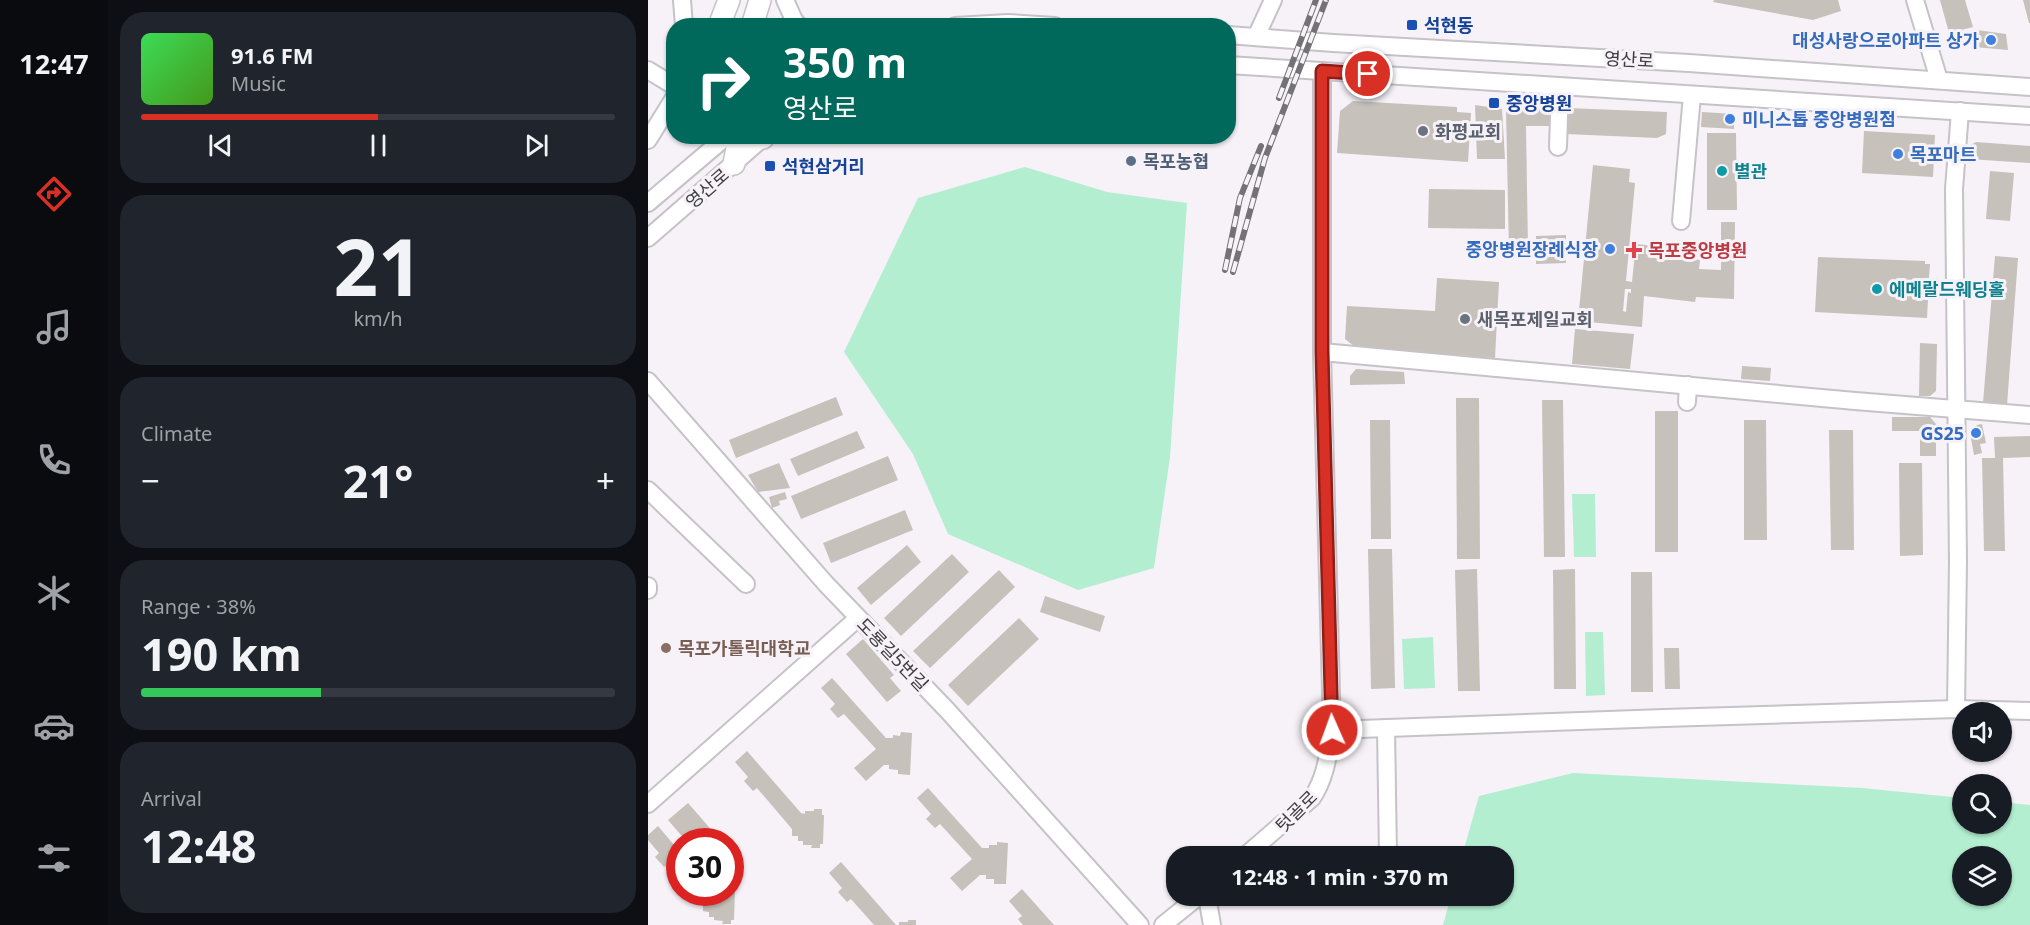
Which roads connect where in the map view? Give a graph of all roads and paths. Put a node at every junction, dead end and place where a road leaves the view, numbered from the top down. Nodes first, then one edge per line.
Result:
1 (682, 0) edge
2 (760, 0) edge
3 (785, 0) edge
4 (1273, 0) edge
5 (1915, 0) edge
6 (683, 18) edge
7 (754, 18) edge
8 (793, 18) edge
9 (1236, 36) edge
10 (1257, 37) junction
11 (1236, 66) edge
12 (648, 70) edge
13 (1322, 71) junction
14 (1939, 80) junction
15 (666, 81) edge
16 (1560, 87) junction
17 (2030, 87) edge
18 (1692, 95) junction
19 (666, 111) edge
20 (1960, 111) junction
21 (2030, 116) edge
22 (648, 140) edge
23 (717, 144) edge
24 (738, 144) edge
25 (755, 144) edge
26 (1558, 147) dead end
27 (734, 164) junction
28 (648, 203) edge
29 (1682, 221) dead end
30 (648, 238) edge
31 (1322, 352) junction
32 (649, 386) edge
33 (1956, 409) junction
34 (2030, 415) edge
35 (648, 490) edge
36 (746, 584) dead end
37 (858, 618) junction
38 (1956, 702) edge
39 (1952, 709) edge
40 (2012, 711) edge
41 (2030, 711) edge
42 (1386, 728) junction
43 (1332, 730) junction
44 (648, 804) edge
45 (1257, 846) edge
46 (1388, 846) edge
47 (1187, 906) edge
48 (1209, 906) edge
49 (1140, 925) edge
50 (1163, 925) edge
51 (1212, 925) edge

1 - 6 street
2 - 7 main road
3 - 8 street
4 - 10 street
5 - 14 street
9 - 10 street, 영산로
10 - 14 street, 영산로
11 - 13 street, 영산로
12 - 15 street
13 - 16 street, 영산로
13 - 31 street, 텃골로
14 - 17 street, 영산로
16 - 18 street, 영산로
16 - 26 street
18 - 20 street, 영산로
18 - 29 street
19 - 22 street
20 - 21 street, 영산로
20 - 33 street
23 - 28 street, 영산로
24 - 27 main road
25 - 27 street, 영산로
27 - 30 street, 영산로
31 - 33 street
31 - 43 street, 텃골로
32 - 37 street, 도룡길5번길
33 - 34 street
33 - 38 street
35 - 36 street
37 - 44 street
37 - 49 street, 도룡길5번길
39 - 42 street
40 - 41 street
42 - 43 street
42 - 46 street
43 - 45 street, 텃골로
47 - 50 street
48 - 51 street

